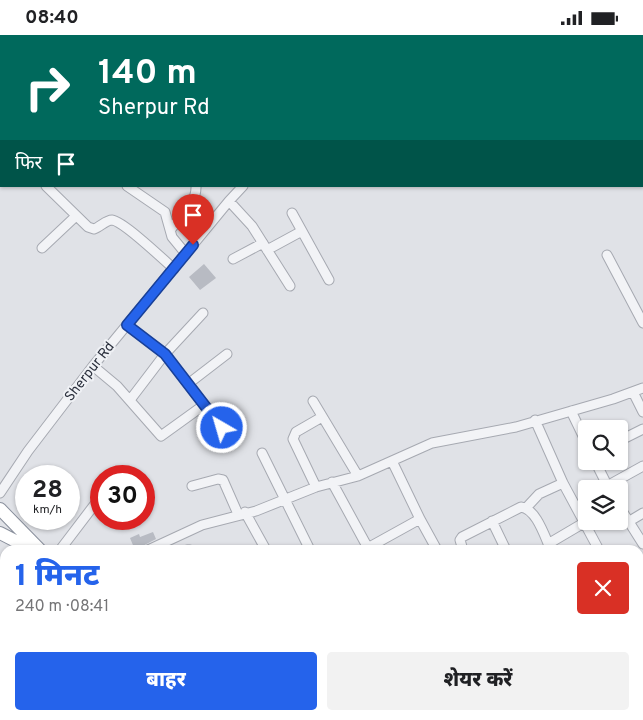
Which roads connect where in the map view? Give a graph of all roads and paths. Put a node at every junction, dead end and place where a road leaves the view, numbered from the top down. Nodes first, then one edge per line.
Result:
1 (128, 187) edge
2 (196, 187) edge
3 (242, 187) edge
4 (56, 189) edge
5 (229, 201) junction
6 (292, 213) dead end
7 (76, 216) junction
8 (171, 229) junction
9 (302, 231) junction
10 (42, 247) dead end
11 (265, 247) junction
12 (186, 254) junction
13 (607, 255) dead end
14 (233, 259) dead end
15 (174, 269) junction
16 (329, 280) dead end
17 (290, 286) dead end
18 (202, 313) dead end
19 (643, 323) edge
20 (127, 325) junction
21 (165, 354) junction
22 (227, 354) dead end
23 (94, 366) junction
24 (188, 384) junction
25 (643, 388) edge
26 (633, 392) junction
27 (130, 400) junction
28 (313, 401) dead end
29 (204, 405) junction
30 (571, 411) junction
31 (643, 412) edge
32 (322, 417) junction
33 (535, 420) junction
34 (578, 425) edge
35 (222, 428) dead end
36 (643, 429) edge
37 (628, 436) edge
38 (262, 453) dead end
39 (392, 461) junction
40 (643, 466) edge
41 (358, 476) junction
42 (621, 480) edge
43 (332, 482) junction
44 (563, 483) junction
45 (192, 486) dead end
46 (316, 487) junction
47 (0, 493) edge
48 (283, 499) junction
49 (526, 508) junction
50 (0, 509) edge
51 (578, 510) edge
52 (90, 511) edge
53 (242, 513) junction
54 (643, 513) edge
55 (420, 519) junction
56 (492, 521) junction
57 (628, 522) joint
58 (578, 527) edge
59 (589, 530) edge
60 (0, 533) edge
61 (643, 544) edge
62 (23, 545) edge
63 (35, 545) edge
64 (64, 545) edge
65 (159, 545) edge
66 (263, 545) edge
67 (307, 545) edge
68 (364, 545) edge
69 (373, 545) edge
70 (434, 545) edge
71 (462, 545) edge
72 (504, 545) edge
73 (549, 545) edge
74 (553, 545) edge
75 (596, 545) edge

1 - 8 street
2 - 8 street
3 - 5 street, Sherpur Rd
4 - 7 street
5 - 11 street
5 - 12 street, Sherpur Rd
6 - 9 street
7 - 10 street
7 - 15 street
8 - 12 street
9 - 11 street
9 - 16 street
11 - 14 street
11 - 17 street
12 - 15 street, Sherpur Rd
13 - 19 street
15 - 20 street, Sherpur Rd
18 - 21 street
20 - 21 street
20 - 23 street, Sherpur Rd
21 - 24 street
21 - 27 street
22 - 24 street
23 - 27 street
23 - 47 street, Sherpur Rd
24 - 29 street
25 - 26 street
26 - 30 street
26 - 31 street
27 - 29 street
28 - 32 street
29 - 35 street
30 - 33 street
30 - 34 street
32 - 41 street
32 - 46 street
33 - 39 street
33 - 44 street
36 - 37 street
38 - 48 street
39 - 41 street
39 - 55 street
40 - 42 street
41 - 43 street
43 - 46 street
43 - 68 street
44 - 49 street
44 - 51 street
45 - 53 street
46 - 48 street
48 - 53 street
48 - 67 street
49 - 56 street
49 - 73 street
50 - 63 highway
52 - 64 street
53 - 65 street
53 - 66 street
54 - 57 street
55 - 69 street
55 - 70 street
56 - 71 street
56 - 72 street
57 - 61 street
58 - 74 street
59 - 75 street
60 - 62 highway

